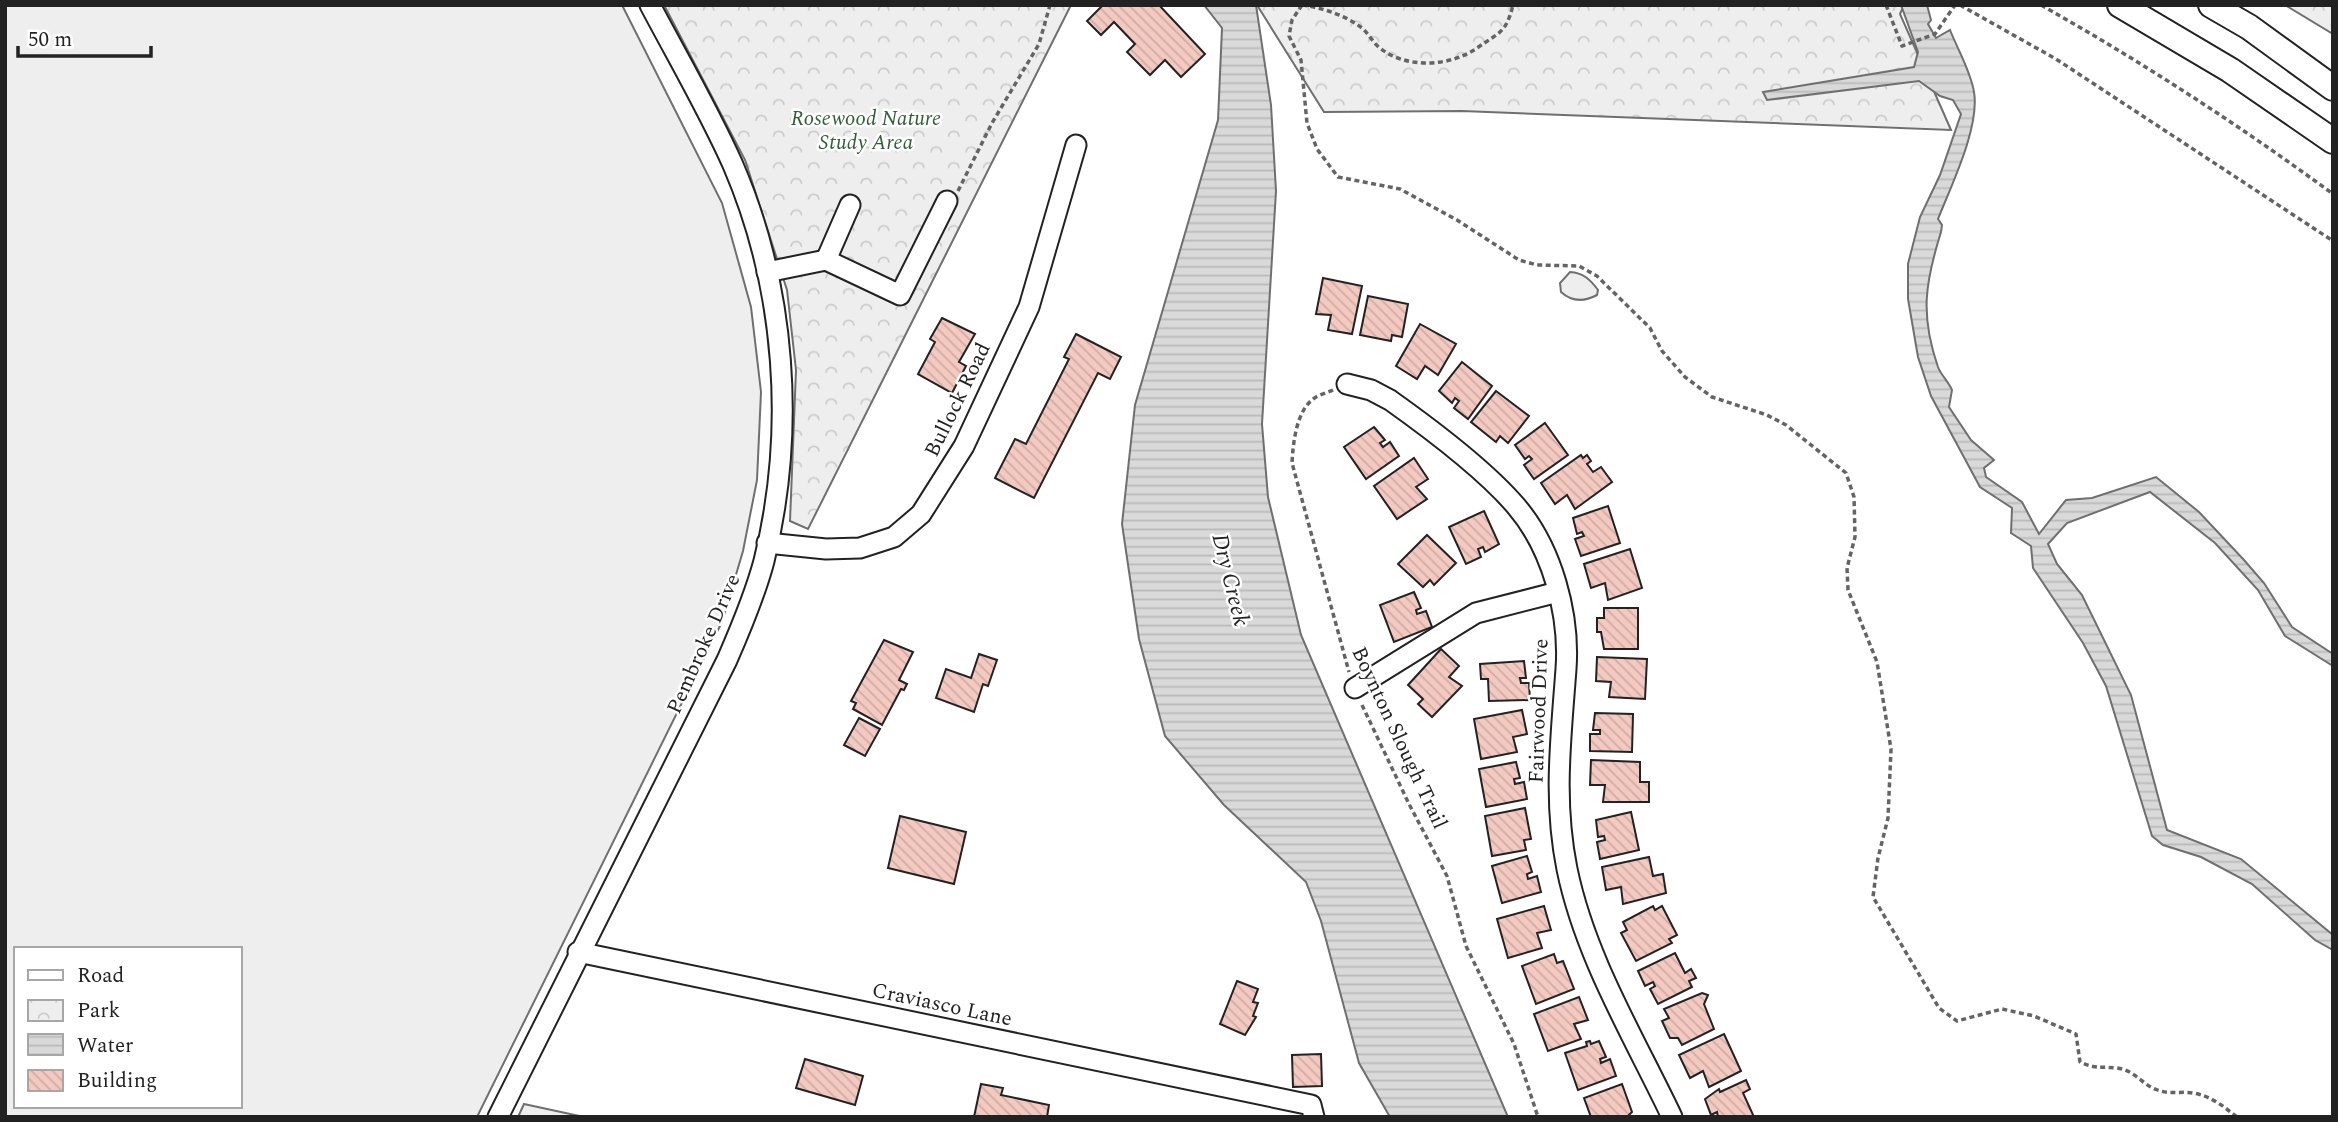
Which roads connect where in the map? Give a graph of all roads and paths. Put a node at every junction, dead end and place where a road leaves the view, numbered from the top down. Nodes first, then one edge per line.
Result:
1 (650, 5) edge
2 (1050, 5) edge
3 (1302, 5) edge
4 (1513, 5) edge
5 (1886, 5) edge
6 (1957, 5) edge
7 (2041, 5) edge
8 (2120, 5) edge
9 (2211, 5) edge
10 (2333, 88) edge
11 (2333, 141) edge
12 (1076, 145) dead end
13 (2333, 194) edge
14 (953, 196) joint
15 (850, 205) dead end
16 (2333, 241) edge
17 (827, 260) junction
18 (767, 272) junction
19 (1347, 384) joint
20 (767, 543) junction
21 (1558, 592) junction
22 (1355, 688) junction
23 (578, 952) junction
24 (498, 1117) edge
25 (1314, 1117) edge
26 (1538, 1117) edge
27 (1672, 1117) edge
28 (2237, 1117) edge

1 - 18 street, Pembroke Drive
2 - 14 path
3 - 4 path
3 - 28 path
5 - 6 path
6 - 16 path
7 - 13 path
8 - 11 main road
9 - 10 main road
12 - 20 street, Bullock Road
14 - 17 street
15 - 17 street
17 - 18 street
18 - 20 street, Pembroke Drive
19 - 21 street, Fairwood Drive
19 - 22 path, Boynton Slough Trail
20 - 23 street, Pembroke Drive
21 - 22 street
21 - 27 street, Fairwood Drive
22 - 26 path, Boynton Slough Trail
23 - 24 street, Pembroke Drive
23 - 25 street, Craviasco Lane

